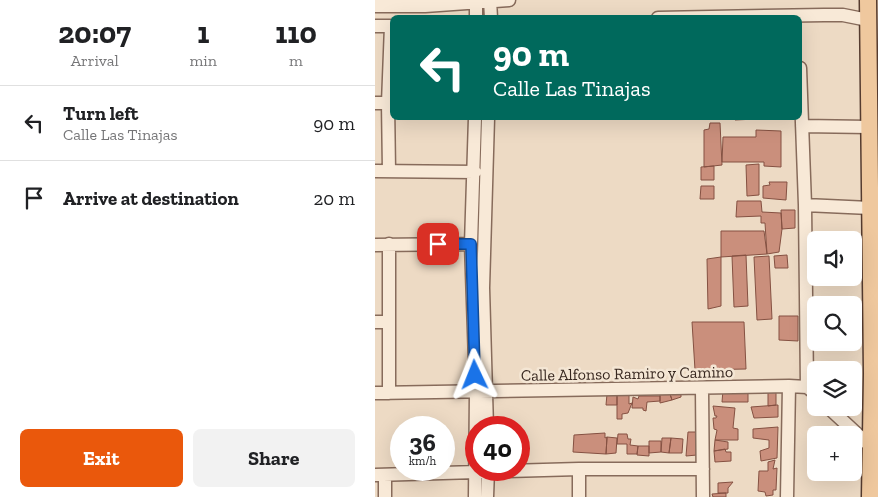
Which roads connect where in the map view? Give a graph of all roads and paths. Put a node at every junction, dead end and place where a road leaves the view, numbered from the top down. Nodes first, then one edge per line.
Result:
1 (490, 0) edge
2 (509, 0) edge
3 (867, 0) edge
4 (476, 1) edge
5 (382, 4) edge
6 (476, 15) edge
7 (491, 15) edge
8 (802, 16) edge
9 (868, 20) junction
10 (375, 26) edge
11 (390, 26) edge
12 (390, 77) edge
13 (375, 103) edge
14 (389, 103) junction
15 (475, 120) edge
16 (488, 120) edge
17 (802, 120) edge
18 (802, 126) junction
19 (872, 134) edge
20 (389, 170) junction
21 (375, 171) edge
22 (475, 172) junction
23 (805, 205) junction
24 (870, 208) junction
25 (389, 244) junction
26 (471, 244) junction
27 (375, 245) edge
28 (375, 322) edge
29 (389, 322) junction
30 (811, 361) edge
31 (875, 375) edge
32 (789, 386) junction
33 (702, 388) junction
34 (807, 390) edge
35 (481, 392) junction
36 (375, 393) edge
37 (389, 393) junction
38 (875, 410) edge
39 (482, 416) edge
40 (485, 416) edge
41 (838, 416) edge
42 (871, 447) junction
43 (703, 469) junction
44 (579, 470) junction
45 (530, 471) edge
46 (465, 473) edge
47 (380, 475) edge
48 (480, 481) edge
49 (484, 481) edge
50 (385, 497) edge
51 (475, 497) edge
52 (487, 497) edge
53 (579, 497) edge
54 (703, 497) edge
55 (787, 497) edge
56 (870, 497) edge

1 - 2 street
1 - 4 street
1 - 7 street
3 - 9 main road
4 - 5 street
4 - 6 street
8 - 9 street
9 - 19 main road
10 - 11 street
12 - 14 street
13 - 14 street
14 - 20 street
15 - 22 street
16 - 35 street
17 - 18 street
18 - 19 street
18 - 23 street
19 - 24 main road
20 - 21 street
20 - 22 street
22 - 26 street
23 - 24 street
23 - 30 street
24 - 31 main road
25 - 26 street
25 - 27 street
25 - 29 street
26 - 35 street
28 - 29 street
29 - 37 street
31 - 38 main road
32 - 33 street, Calle Alfonso Ramiro y Camino
32 - 34 street, Calle Alfonso Ramiro y Camino
32 - 55 street
33 - 35 street, Calle Alfonso Ramiro y Camino
33 - 43 street
35 - 37 street, Calle Alfonso Ramiro y Camino
35 - 39 street
35 - 40 street
36 - 37 street, Calle Alfonso Ramiro y Camino
38 - 42 main road
41 - 42 street
42 - 56 main road
43 - 44 street
43 - 54 street
44 - 45 street
44 - 53 street
46 - 47 street
47 - 50 street
48 - 51 street
49 - 52 street

